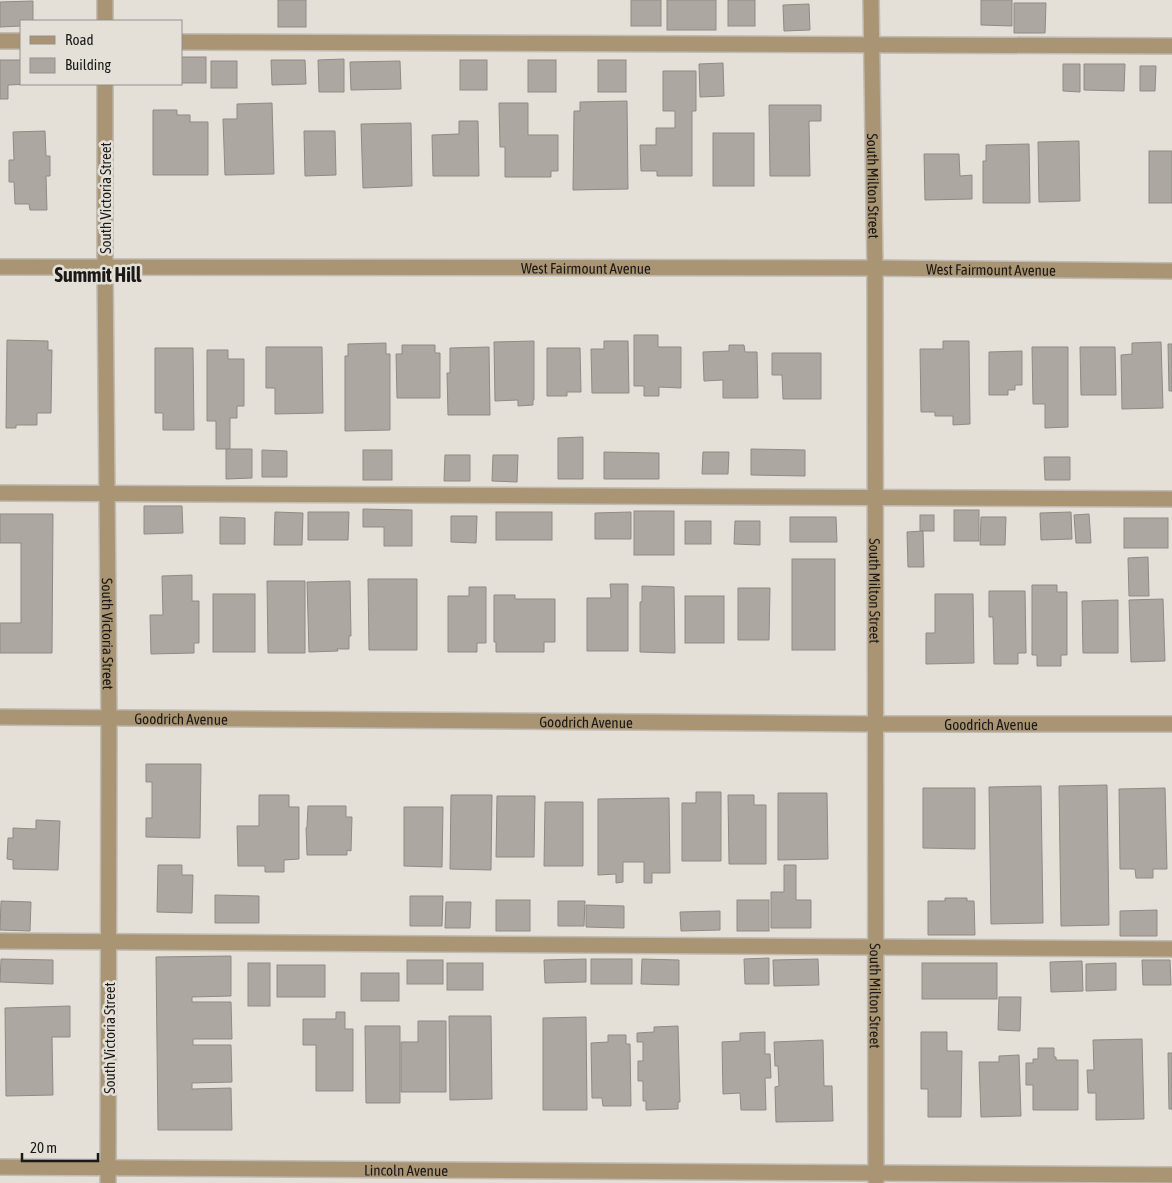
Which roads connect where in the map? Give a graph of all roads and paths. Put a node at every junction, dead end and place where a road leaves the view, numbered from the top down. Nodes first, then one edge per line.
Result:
1 (104, 0) edge
2 (872, 0) edge
3 (105, 20) edge
4 (0, 41) edge
5 (20, 41) edge
6 (182, 42) edge
7 (872, 46) junction
8 (1172, 46) edge
9 (105, 85) edge
10 (0, 267) edge
11 (105, 268) junction
12 (875, 268) junction
13 (1172, 271) edge
14 (0, 493) edge
15 (107, 493) junction
16 (875, 497) junction
17 (1172, 499) edge
18 (0, 717) edge
19 (109, 717) junction
20 (875, 724) junction
21 (1172, 724) edge
22 (0, 941) edge
23 (109, 942) junction
24 (876, 947) junction
25 (1172, 948) edge
26 (0, 1167) edge
27 (108, 1167) junction
28 (1172, 1175) edge
29 (876, 1178) edge
30 (108, 1183) edge

1 - 3 street
2 - 7 street, South Milton Street
4 - 5 street
6 - 7 street
7 - 8 street
7 - 12 street, South Milton Street
9 - 11 street, South Victoria Street
10 - 11 street, West Fairmount Avenue
11 - 12 street, West Fairmount Avenue
11 - 15 street, South Victoria Street
12 - 13 street, West Fairmount Avenue
12 - 16 street, South Milton Street
14 - 15 street
15 - 16 street
15 - 19 street, South Victoria Street
16 - 17 street
16 - 20 street, South Milton Street
18 - 19 street, Goodrich Avenue
19 - 20 street, Goodrich Avenue
19 - 23 street, South Victoria Street
20 - 21 street, Goodrich Avenue
20 - 24 street, South Milton Street
22 - 23 street
23 - 24 street
23 - 27 street, South Victoria Street
24 - 25 street
24 - 29 street, South Milton Street
26 - 27 street, Lincoln Avenue
27 - 29 street, Lincoln Avenue
27 - 30 street, South Victoria Street
28 - 29 street, Lincoln Avenue

